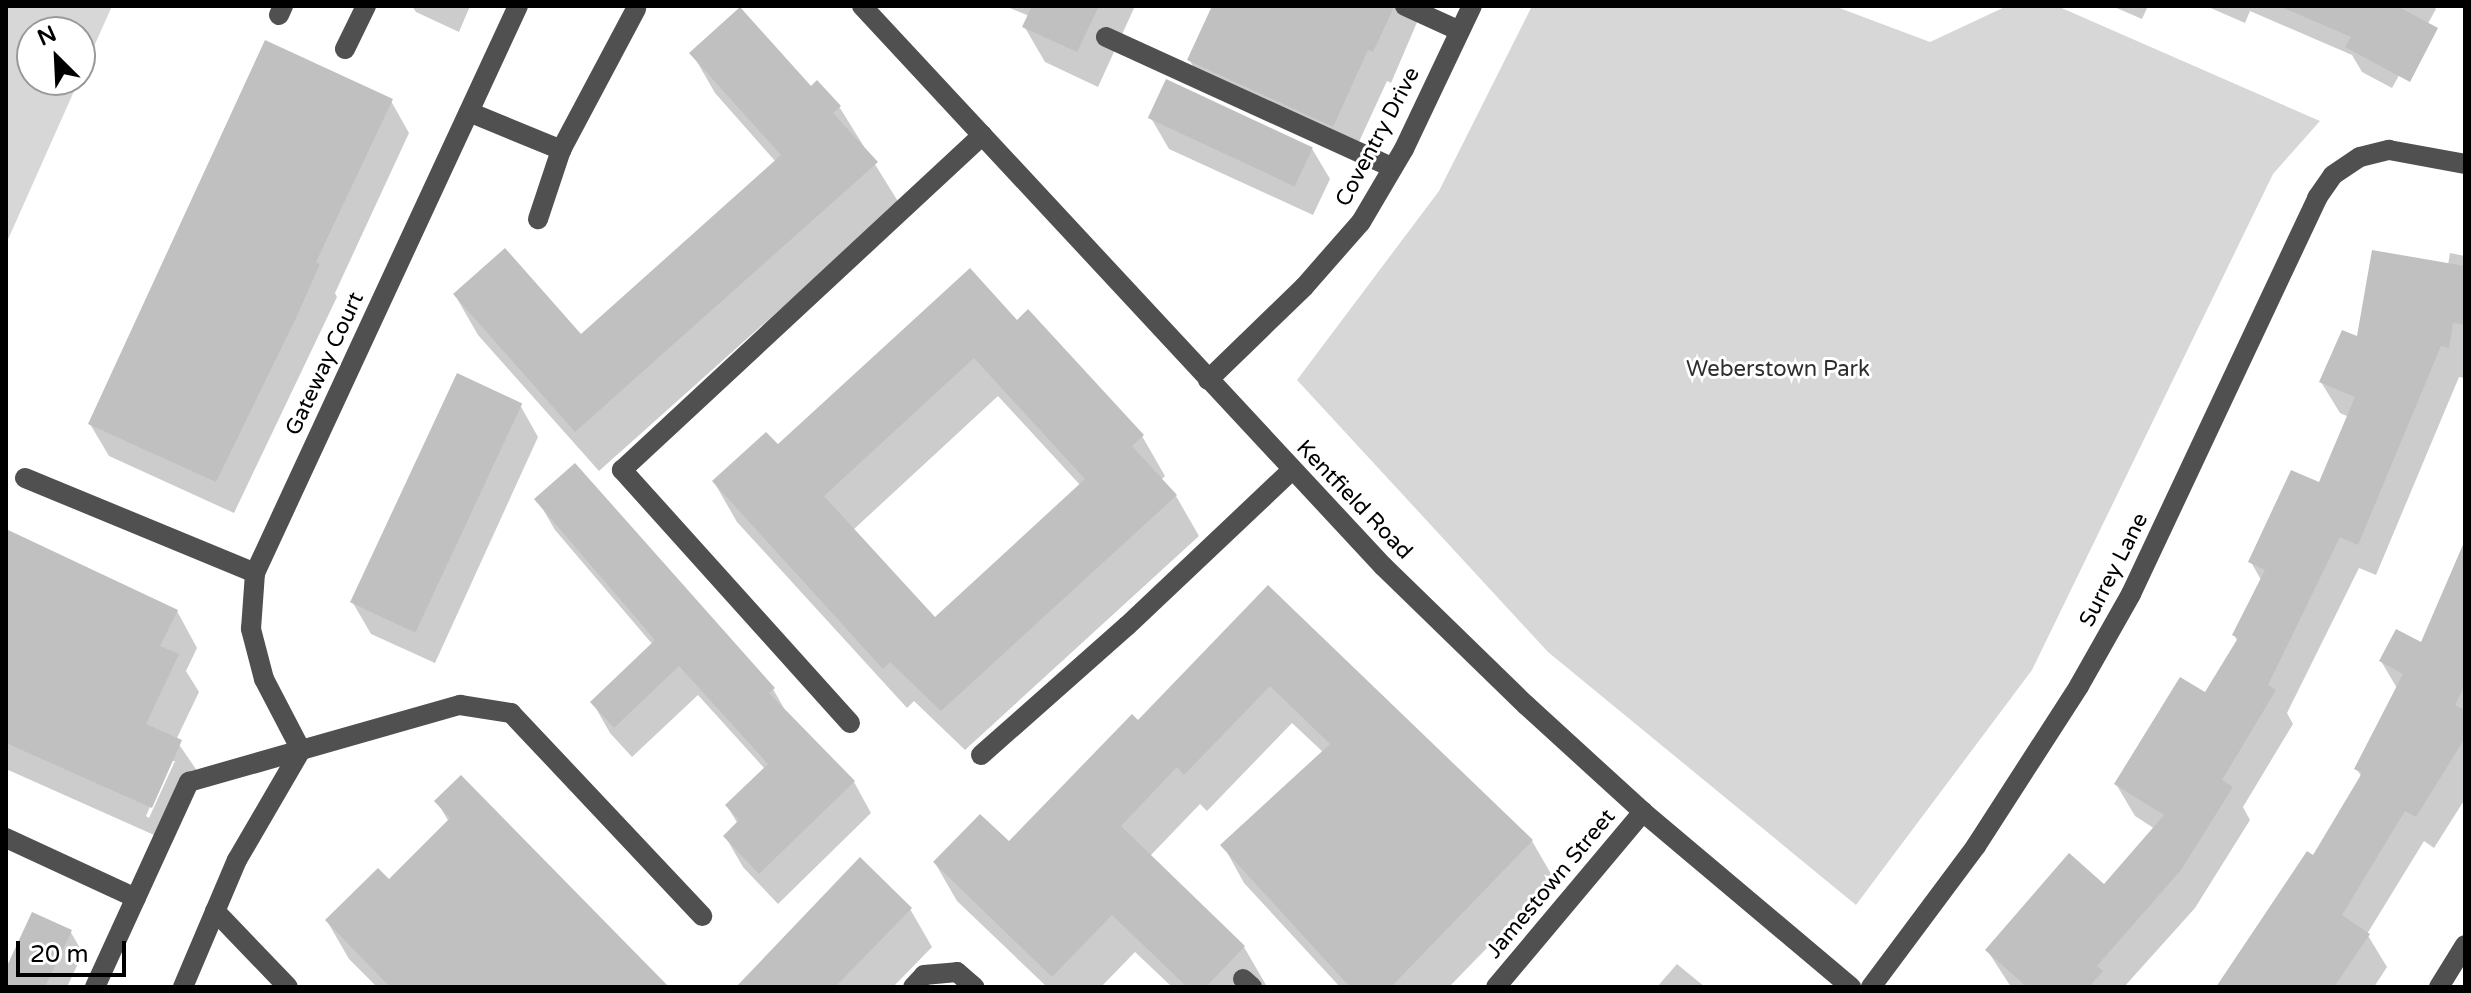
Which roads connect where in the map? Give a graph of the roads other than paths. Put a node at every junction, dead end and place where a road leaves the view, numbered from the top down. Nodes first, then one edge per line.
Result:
1 (366, 6) edge
2 (518, 6) edge
3 (1405, 6) edge
4 (1472, 6) edge
5 (867, 8) edge
6 (636, 9) dead end
7 (1460, 31) junction
8 (1106, 37) dead end
9 (345, 49) dead end
10 (469, 112) junction
11 (983, 135) junction
12 (561, 150) junction
13 (2465, 164) edge
14 (1393, 168) junction
15 (538, 219) dead end
16 (1208, 380) junction
17 (1292, 470) junction
18 (25, 478) dead end
19 (255, 573) junction
20 (850, 723) dead end
21 (301, 750) junction
22 (981, 755) dead end
23 (1643, 812) junction
24 (6, 838) edge
25 (136, 898) junction
26 (215, 911) junction
27 (702, 916) dead end
28 (2465, 945) edge
29 (95, 987) edge
30 (183, 987) edge
31 (288, 987) edge
32 (913, 987) edge
33 (974, 987) edge
34 (1496, 987) edge
35 (1851, 987) edge
36 (1871, 987) edge
37 (2439, 987) edge

1 - 9 street
2 - 10 street, Gateway Court
3 - 7 street
4 - 7 street, Coventry Drive
5 - 11 street, Kentfield Road
6 - 12 street
7 - 14 street, Coventry Drive
8 - 14 street
10 - 12 street
10 - 19 street, Gateway Court
11 - 16 street, Kentfield Road
11 - 20 street
12 - 15 street
13 - 36 street, Surrey Lane
14 - 16 street, Coventry Drive
16 - 17 street, Kentfield Road
17 - 22 street
17 - 23 street, Kentfield Road
18 - 19 street
19 - 21 street, Gateway Court
21 - 25 street
21 - 26 street
21 - 27 street
23 - 34 street, Jamestown Street
23 - 35 street, Kentfield Road
24 - 25 street
25 - 29 street
26 - 30 street
26 - 31 street
28 - 37 street
32 - 33 street

